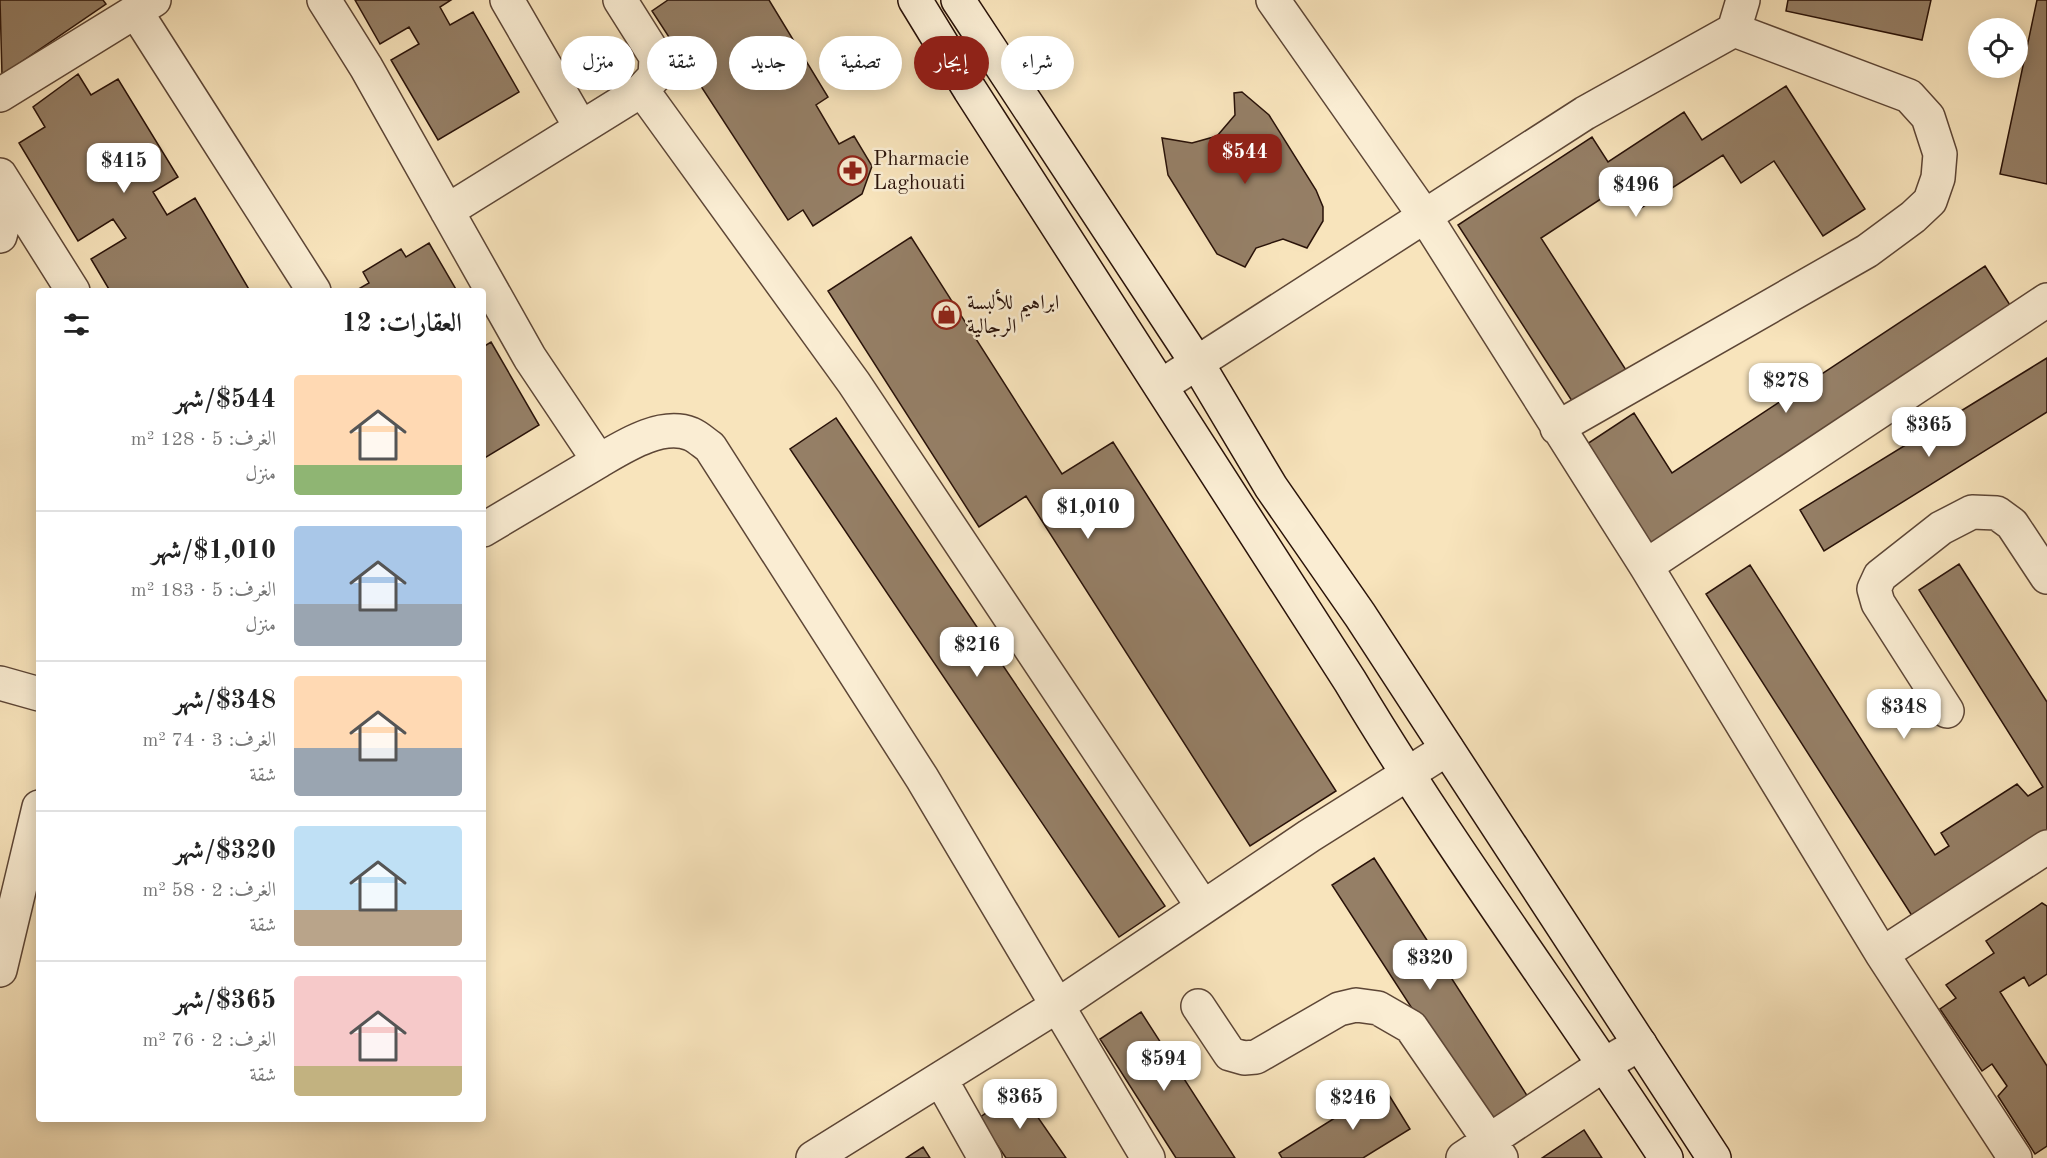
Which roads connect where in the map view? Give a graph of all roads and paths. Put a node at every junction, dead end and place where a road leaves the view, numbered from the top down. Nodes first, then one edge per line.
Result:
1 (324, 0) edge
2 (507, 0) edge
3 (620, 0) edge
4 (915, 0) edge
5 (958, 0) edge
6 (1273, 0) edge
7 (145, 6) edge
8 (1738, 15) edge
9 (642, 90) junction
10 (0, 95) edge
11 (580, 126) junction
12 (5, 184) edge
13 (447, 211) junction
14 (1426, 218) junction
15 (0, 236) edge
16 (71, 288) edge
17 (312, 288) edge
18 (2047, 300) edge
19 (1197, 363) junction
20 (1161, 386) junction
21 (1557, 428) junction
22 (599, 461) junction
23 (486, 528) edge
24 (1646, 566) junction
25 (2047, 577) edge
26 (0, 683) edge
27 (36, 693) edge
28 (1947, 711) dead end
29 (1447, 749) junction
30 (1407, 776) junction
31 (36, 818) edge
32 (2047, 847) edge
33 (1203, 907) junction
34 (4, 933) edge
35 (1882, 954) junction
36 (0, 970) edge
37 (1057, 1006) junction
38 (1198, 1006) dead end
39 (1640, 1044) junction
40 (1605, 1064) junction
41 (941, 1080) junction
42 (1485, 1152) edge
43 (813, 1158) edge
44 (986, 1158) edge
45 (1148, 1158) edge
46 (1666, 1158) edge
47 (1714, 1158) edge
48 (2015, 1158) edge

1 - 13 street
2 - 11 street
3 - 9 street
4 - 20 street
5 - 19 street
6 - 14 street
7 - 10 street
7 - 17 street
8 - 14 street
8 - 21 street
9 - 11 street
9 - 33 street
11 - 13 street
12 - 15 street
12 - 16 street
13 - 22 street
14 - 19 street
14 - 21 street
18 - 24 street
19 - 20 street
19 - 29 street
20 - 30 street
21 - 24 street
22 - 23 street
22 - 37 street
24 - 35 street
25 - 28 street
26 - 27 street
29 - 30 street
29 - 39 street
30 - 33 street
30 - 40 street
31 - 34 street
32 - 35 street
33 - 37 street
34 - 36 street
35 - 48 street
37 - 41 street
37 - 45 street
38 - 42 street
39 - 40 street
39 - 47 street
40 - 42 street
40 - 46 street
41 - 43 street
41 - 44 street

